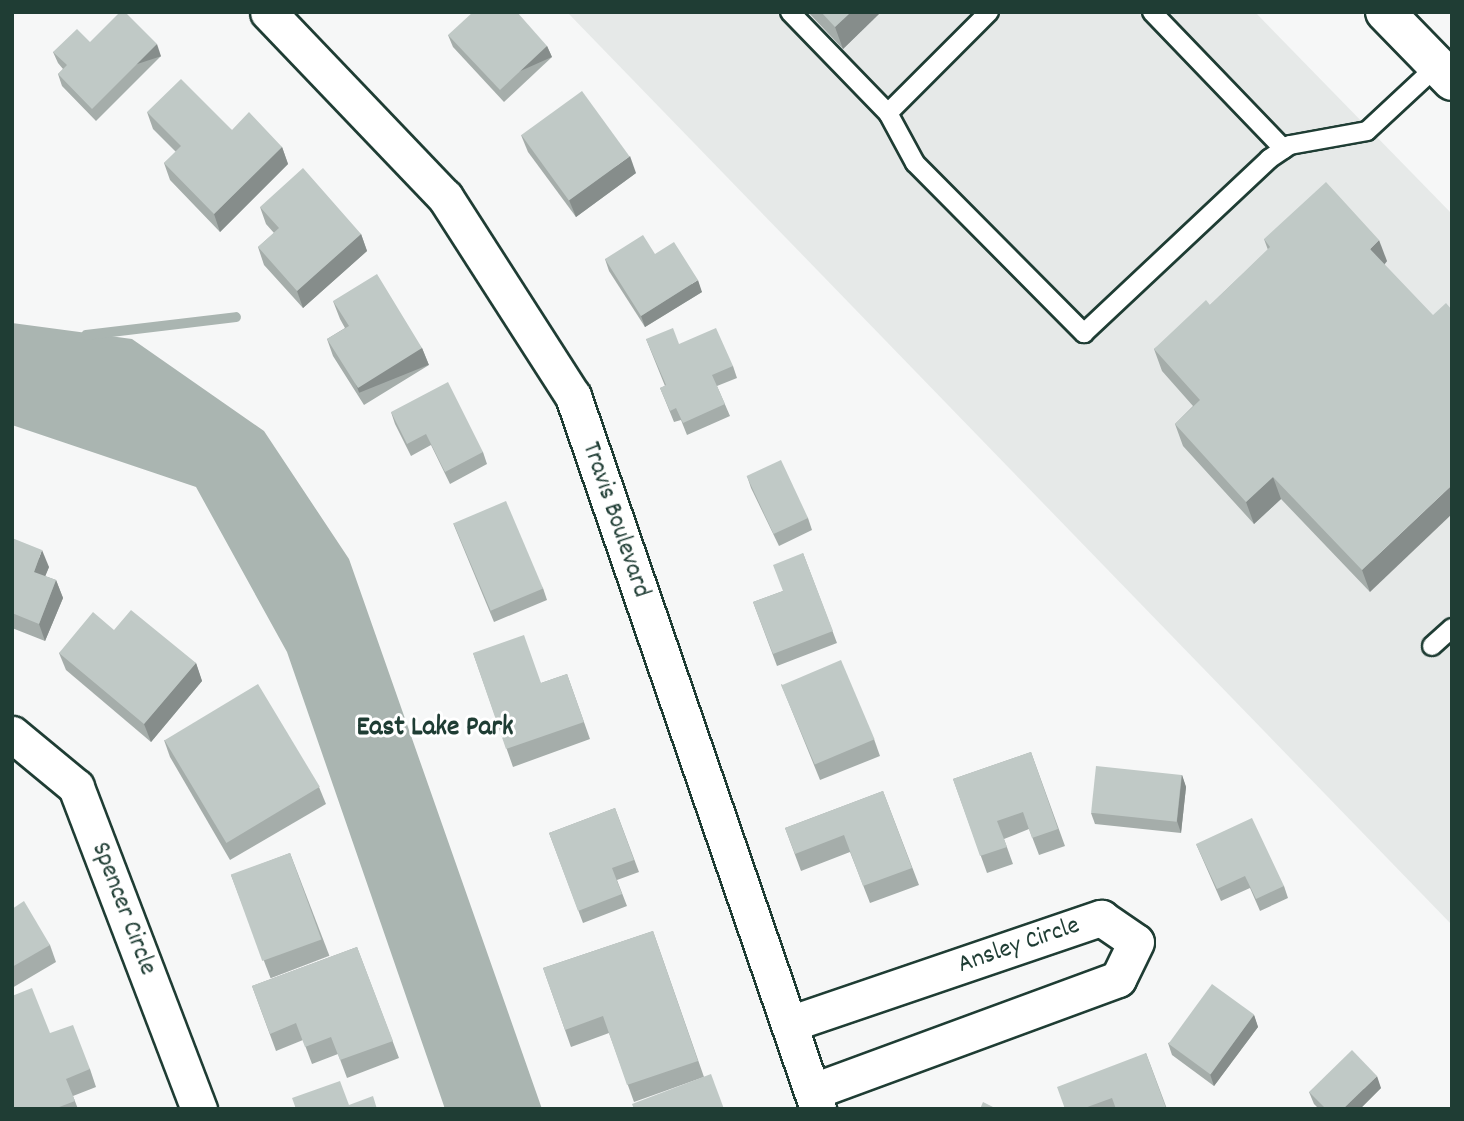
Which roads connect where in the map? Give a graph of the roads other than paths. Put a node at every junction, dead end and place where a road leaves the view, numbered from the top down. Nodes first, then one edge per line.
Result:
1 (268, 12) edge
2 (790, 12) edge
3 (989, 12) edge
4 (1152, 12) edge
5 (1385, 12) edge
6 (1447, 67) edge
7 (888, 113) junction
8 (1284, 149) junction
9 (1452, 628) edge
10 (1432, 646) dead end
11 (12, 734) edge
12 (789, 1024) junction
13 (816, 1100) edge
14 (199, 1109) edge

1 - 12 street, Travis Boulevard
2 - 7 lane
3 - 7 lane
4 - 8 lane
5 - 6 main road
6 - 8 lane
7 - 8 lane
9 - 10 lane
11 - 14 street, Spencer Circle
12 - 13 street, Travis Boulevard
12 - 13 street, Ansley Circle

